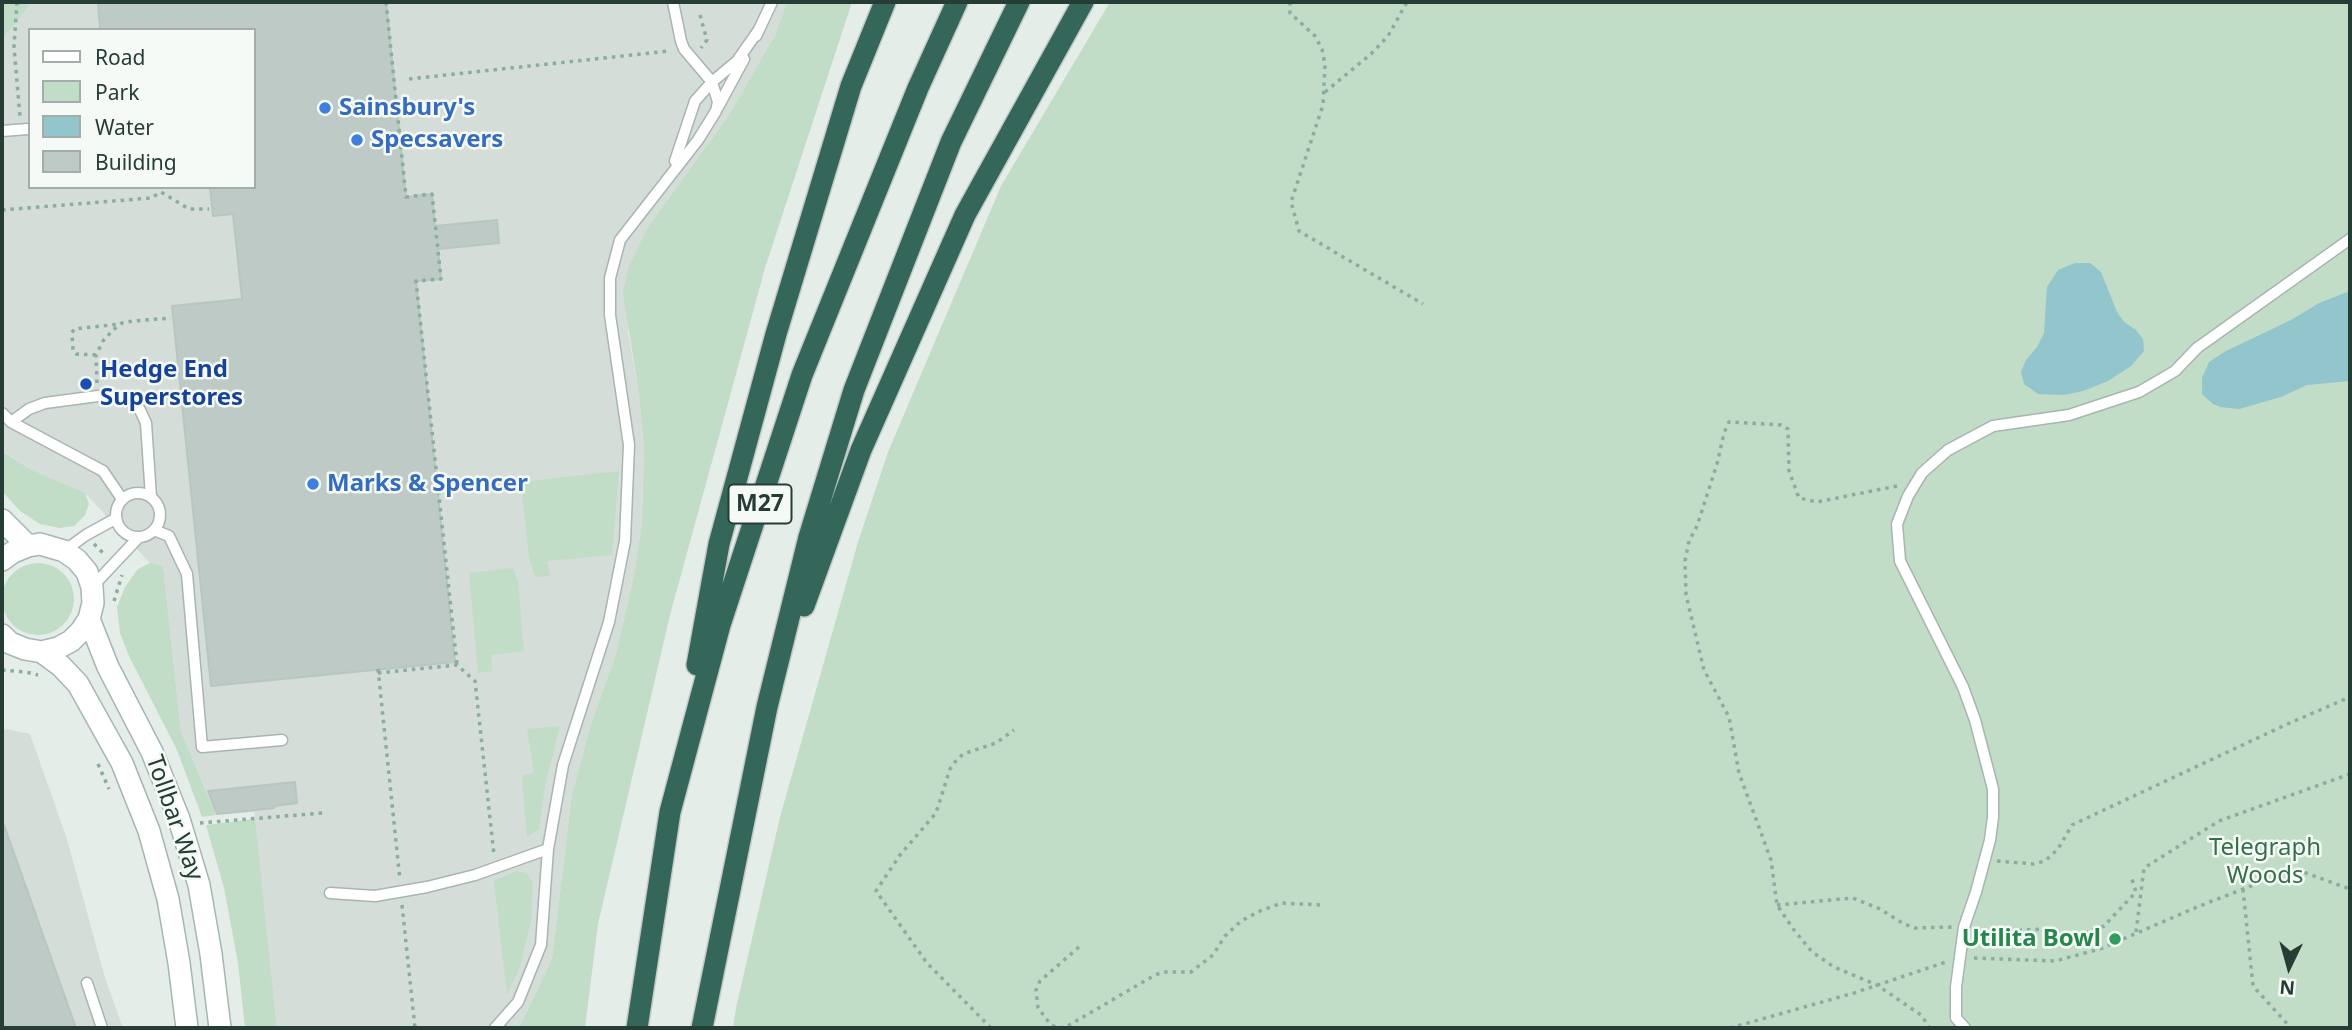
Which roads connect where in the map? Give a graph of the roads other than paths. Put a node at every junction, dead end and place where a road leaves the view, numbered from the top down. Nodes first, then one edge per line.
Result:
1 (673, 2) edge
2 (772, 2) edge
3 (885, 2) edge
4 (957, 2) edge
5 (1020, 2) edge
6 (1083, 2) edge
7 (758, 31) junction
8 (712, 82) junction
9 (716, 111) junction
10 (24, 129) road end
11 (2, 131) edge
12 (669, 174) junction
13 (2350, 239) edge
14 (2, 413) edge
15 (11, 422) junction
16 (151, 497) junction
17 (121, 499) junction
18 (115, 519) junction
19 (2, 520) edge
20 (154, 530) junction
21 (139, 537) junction
22 (27, 546) junction
23 (64, 551) junction
24 (2, 560) edge
25 (92, 587) junction
26 (89, 619) junction
27 (2, 635) edge
28 (42, 652) junction
29 (767, 707) junction
30 (282, 740) dead end
31 (670, 812) junction
32 (548, 849) junction
33 (330, 893) dead end
34 (87, 983) dead end
35 (102, 1028) edge
36 (187, 1028) edge
37 (220, 1028) edge
38 (495, 1028) edge
39 (637, 1028) edge
40 (702, 1028) edge
41 (1965, 1028) edge

1 - 8 lane
2 - 7 lane
3 - 31 highway, M27
4 - 31 highway, M27
5 - 29 highway, M27
6 - 29 highway, M27
7 - 8 lane
7 - 9 lane
8 - 9 lane
8 - 12 lane
9 - 12 lane
10 - 11 lane
12 - 32 lane
13 - 41 lane
14 - 15 lane
15 - 16 lane
15 - 17 lane
16 - 17 lane
16 - 20 lane
17 - 18 lane
18 - 21 lane
18 - 23 lane
19 - 22 main road
20 - 21 lane
20 - 30 lane
21 - 25 lane
22 - 23 main road
22 - 24 main road
23 - 25 main road
25 - 26 main road, Tollbar Way
26 - 28 main road
26 - 37 main road, Tollbar Way
27 - 28 main road, Tollbar Way
28 - 36 main road, Tollbar Way
29 - 40 highway, M27
31 - 39 highway, M27
32 - 33 lane
32 - 38 lane
34 - 35 lane

